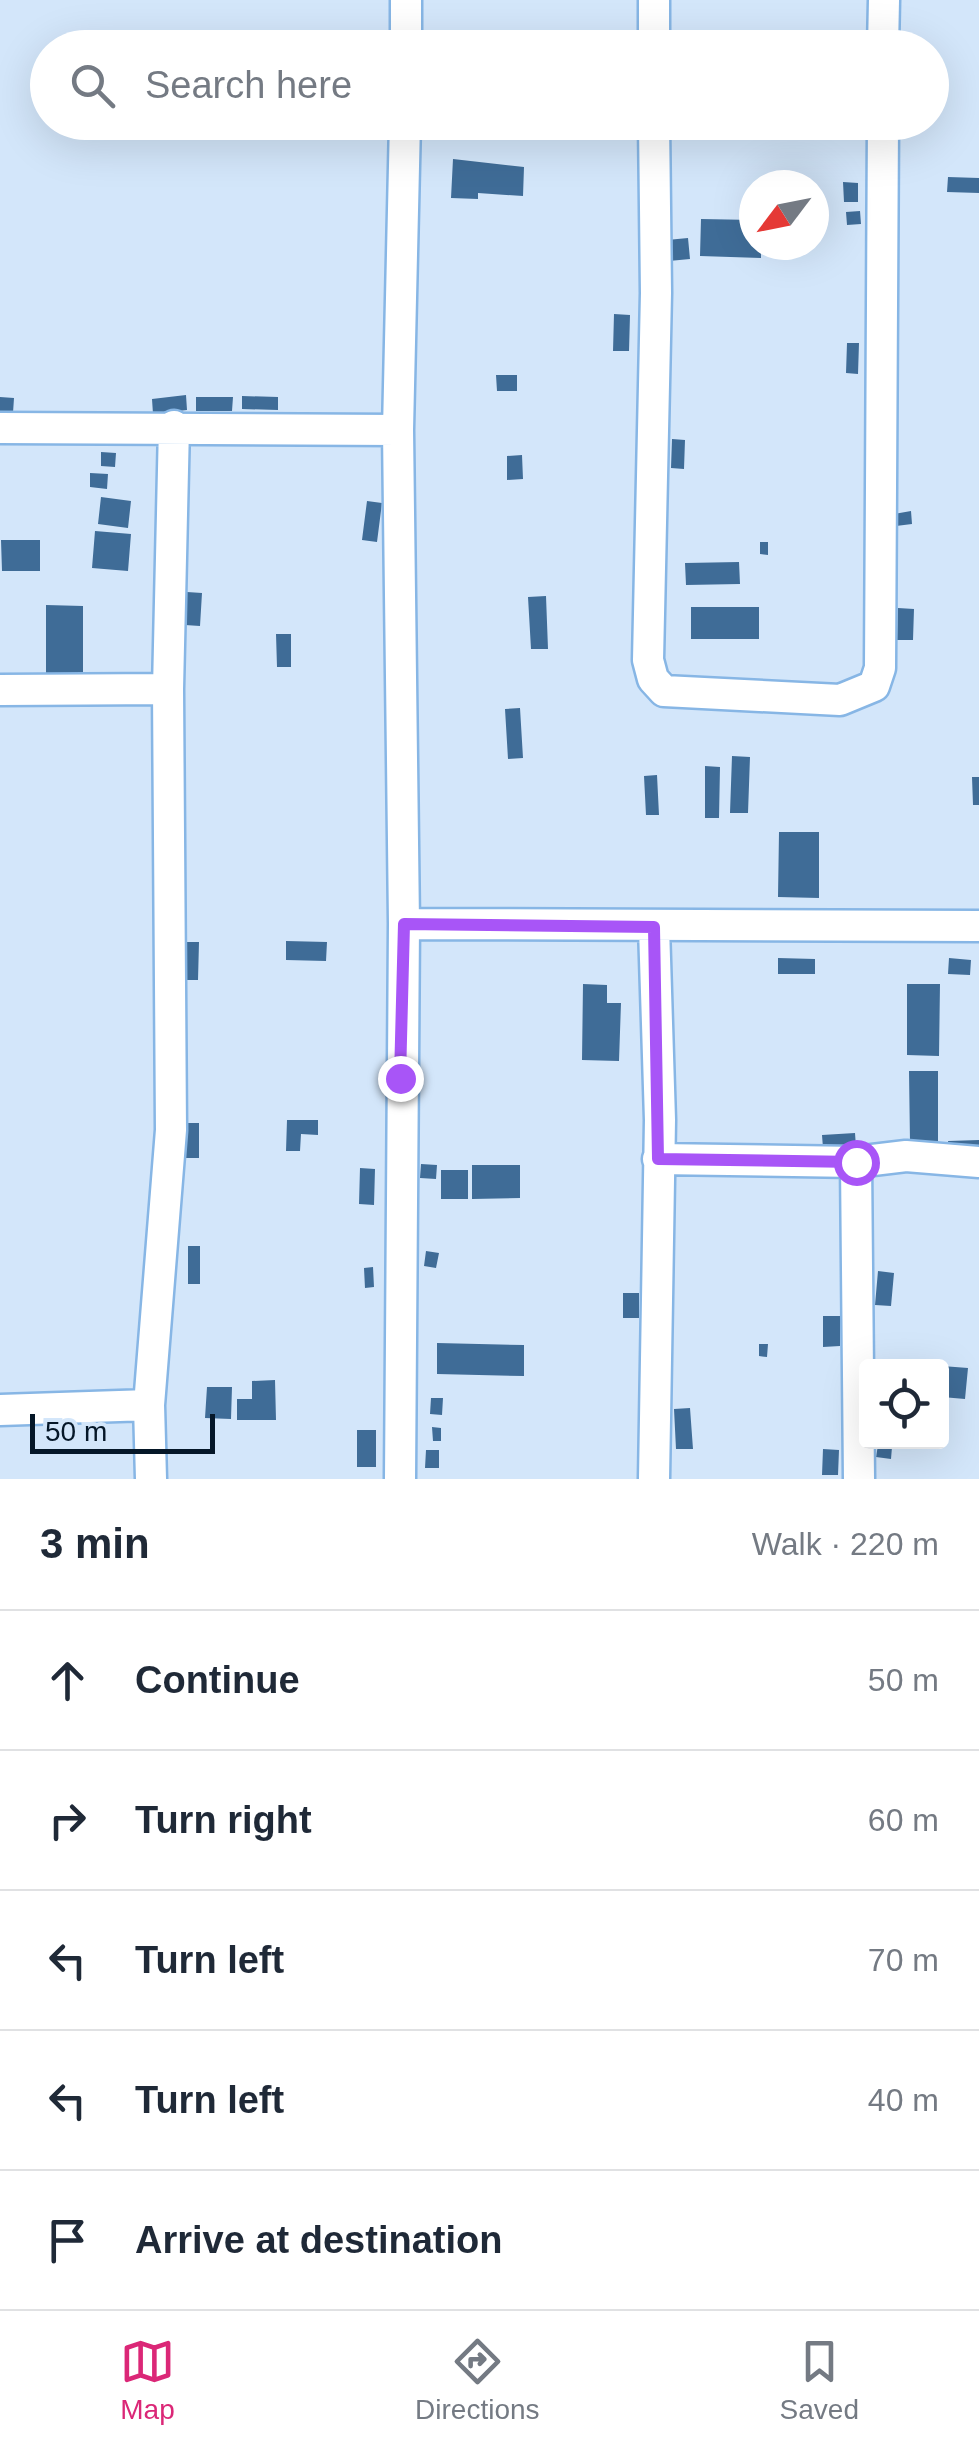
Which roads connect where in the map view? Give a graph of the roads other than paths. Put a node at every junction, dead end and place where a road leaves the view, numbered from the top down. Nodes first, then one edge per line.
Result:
1 (406, 0) edge
2 (654, 0) edge
3 (884, 0) edge
4 (406, 30) edge
5 (654, 30) edge
6 (884, 30) edge
7 (405, 140) edge
8 (654, 140) edge
9 (883, 140) edge
10 (174, 426) junction
11 (0, 428) edge
12 (398, 430) junction
13 (168, 689) junction
14 (0, 690) edge
15 (404, 924) junction
16 (979, 926) edge
17 (654, 927) junction
18 (658, 1159) junction
19 (856, 1162) junction
20 (979, 1162) edge
21 (149, 1405) junction
22 (0, 1410) edge
23 (150, 1479) edge
24 (400, 1479) edge
25 (654, 1479) edge
26 (858, 1479) edge

1 - 4 street
2 - 5 street
3 - 6 street
7 - 12 street
8 - 9 street
10 - 11 street
10 - 12 street
10 - 13 street
12 - 15 street
13 - 14 street
13 - 21 street
15 - 17 street
15 - 24 street
16 - 17 street
17 - 18 street
18 - 19 street
18 - 25 street
19 - 20 street
19 - 26 street
21 - 22 street
21 - 23 street

